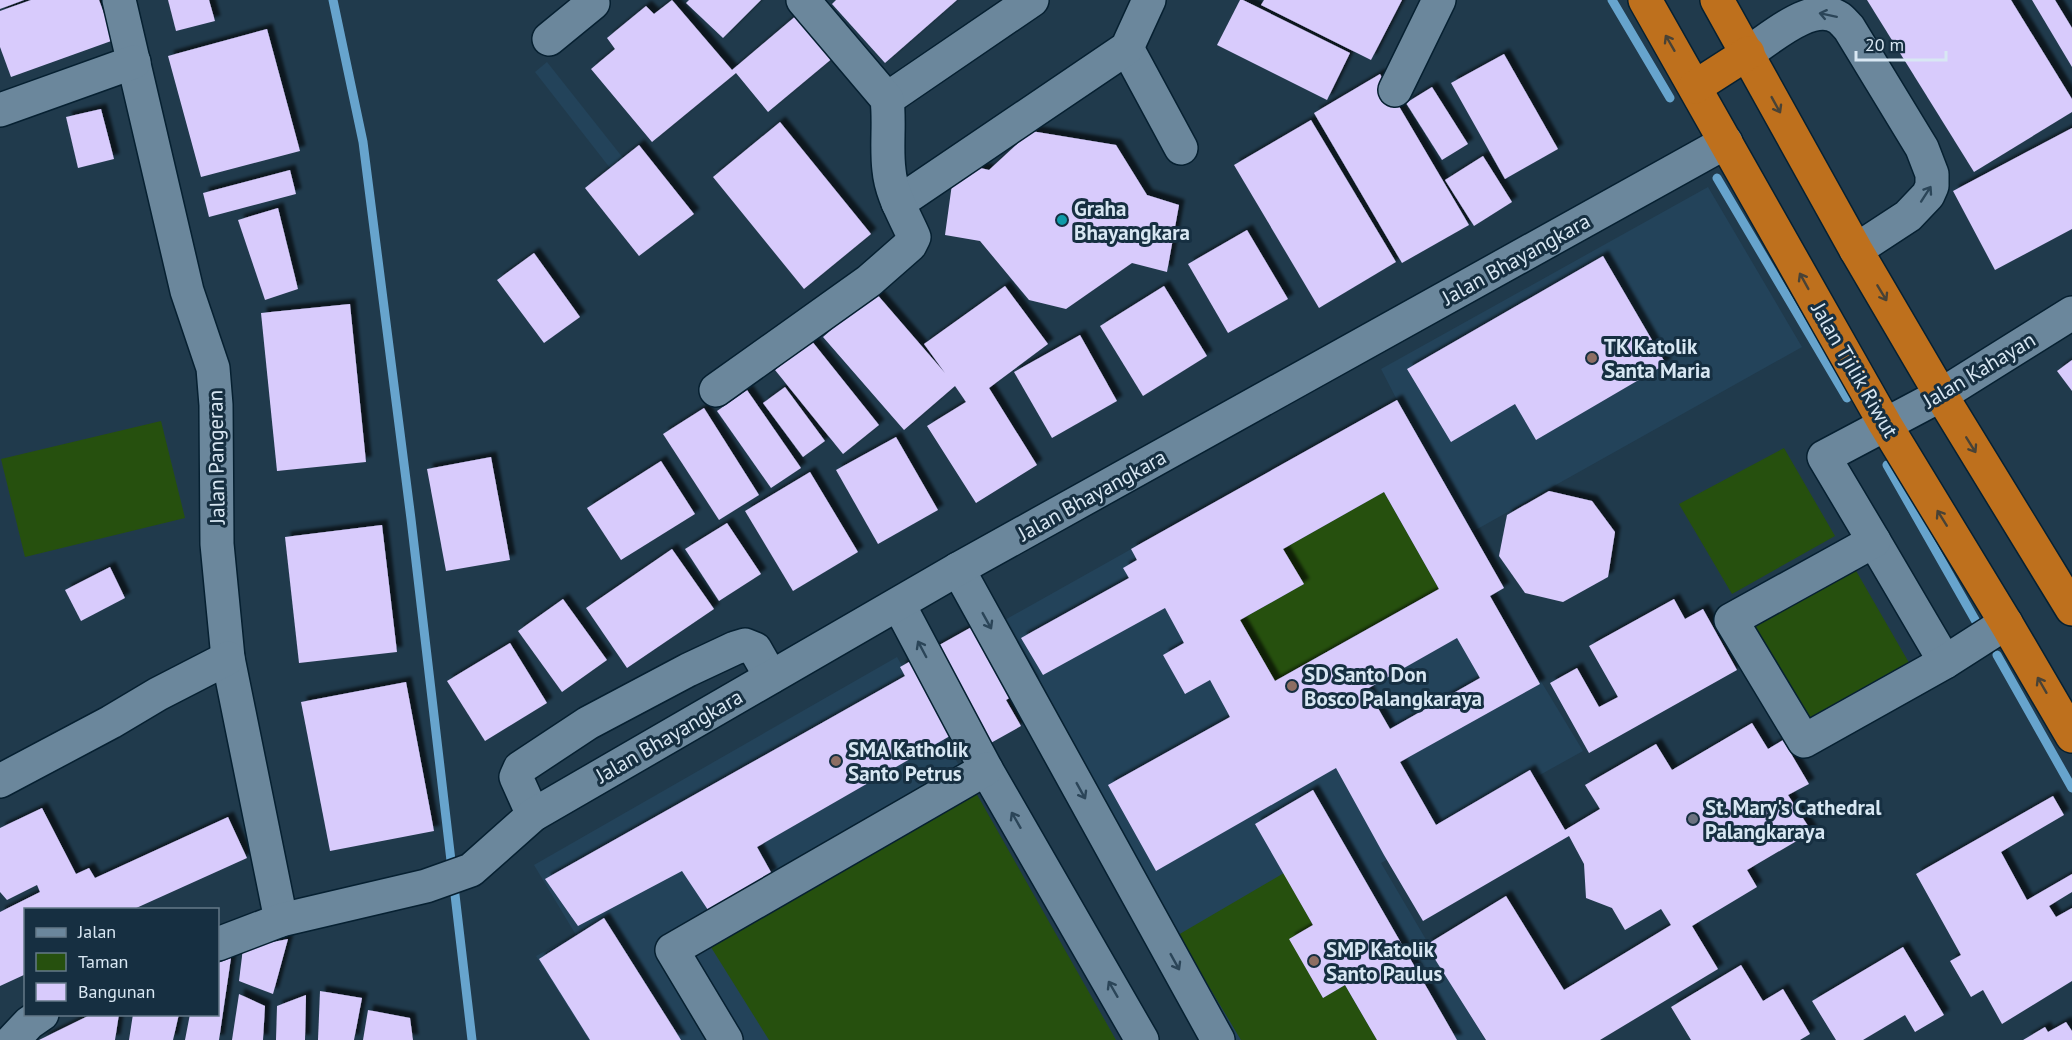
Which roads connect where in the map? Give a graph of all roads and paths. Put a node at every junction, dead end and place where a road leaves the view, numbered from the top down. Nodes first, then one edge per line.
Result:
1 (118, 0) edge
2 (803, 0) edge
3 (1032, 0) edge
4 (1149, 0) edge
5 (1439, 0) edge
6 (1645, 0) edge
7 (1718, 0) edge
8 (593, 1) edge
9 (549, 39) dead end
10 (1127, 48) junction
11 (1748, 53) junction
12 (134, 62) junction
13 (1695, 87) junction
14 (1395, 90) dead end
15 (887, 99) junction
16 (0, 110) edge
17 (1726, 142) junction
18 (1181, 148) dead end
19 (898, 203) junction
20 (1856, 250) junction
21 (2072, 313) edge
22 (716, 390) dead end
23 (1941, 395) junction
24 (1885, 424) junction
25 (1874, 541) junction
26 (958, 569) junction
27 (899, 605) junction
28 (2072, 609) edge
29 (2006, 623) junction
30 (228, 658) junction
31 (1945, 662) junction
32 (771, 677) junction
33 (2072, 736) edge
34 (986, 770) junction
35 (0, 781) edge
36 (533, 815) junction
37 (281, 920) junction
38 (219, 944) edge
39 (39, 1016) edge
40 (13, 1040) edge
41 (726, 1040) edge
42 (1142, 1040) edge
43 (1218, 1040) edge

1 - 12 street, Jalan Pangeran
2 - 15 street
3 - 15 street
4 - 10 street
5 - 14 street
13 -> 6 highway, Jalan Tjilik Riwut
7 - 11 highway
8 - 9 street
10 - 18 street
10 - 19 street
11 - 13 highway
11 -> 20 highway
20 -> 11 street
12 - 16 street
12 - 30 street, Jalan Pangeran
13 - 17 highway, Jalan Tjilik Riwut
15 - 19 street
24 -> 17 highway, Jalan Tjilik Riwut
17 - 26 street, Jalan Bhayangkara
19 - 22 street
20 -> 23 highway
21 - 23 street, Jalan Kahayan
23 - 24 street, Jalan Kahayan
23 -> 28 highway
24 - 25 street, Jalan Kahayan
29 -> 24 highway, Jalan Tjilik Riwut
25 - 31 street
25 - 31 street
26 - 27 street, Jalan Bhayangkara
26 -> 43 street
27 - 32 street, Jalan Bhayangkara
34 -> 27 street
29 - 31 street
33 -> 29 highway, Jalan Tjilik Riwut
30 - 35 street
30 - 37 street, Jalan Pangeran
32 - 36 street, Jalan Bhayangkara
32 - 36 street
34 - 41 street
42 -> 34 street
36 - 37 street, Jalan Bhayangkara
37 - 38 street
39 - 40 street

